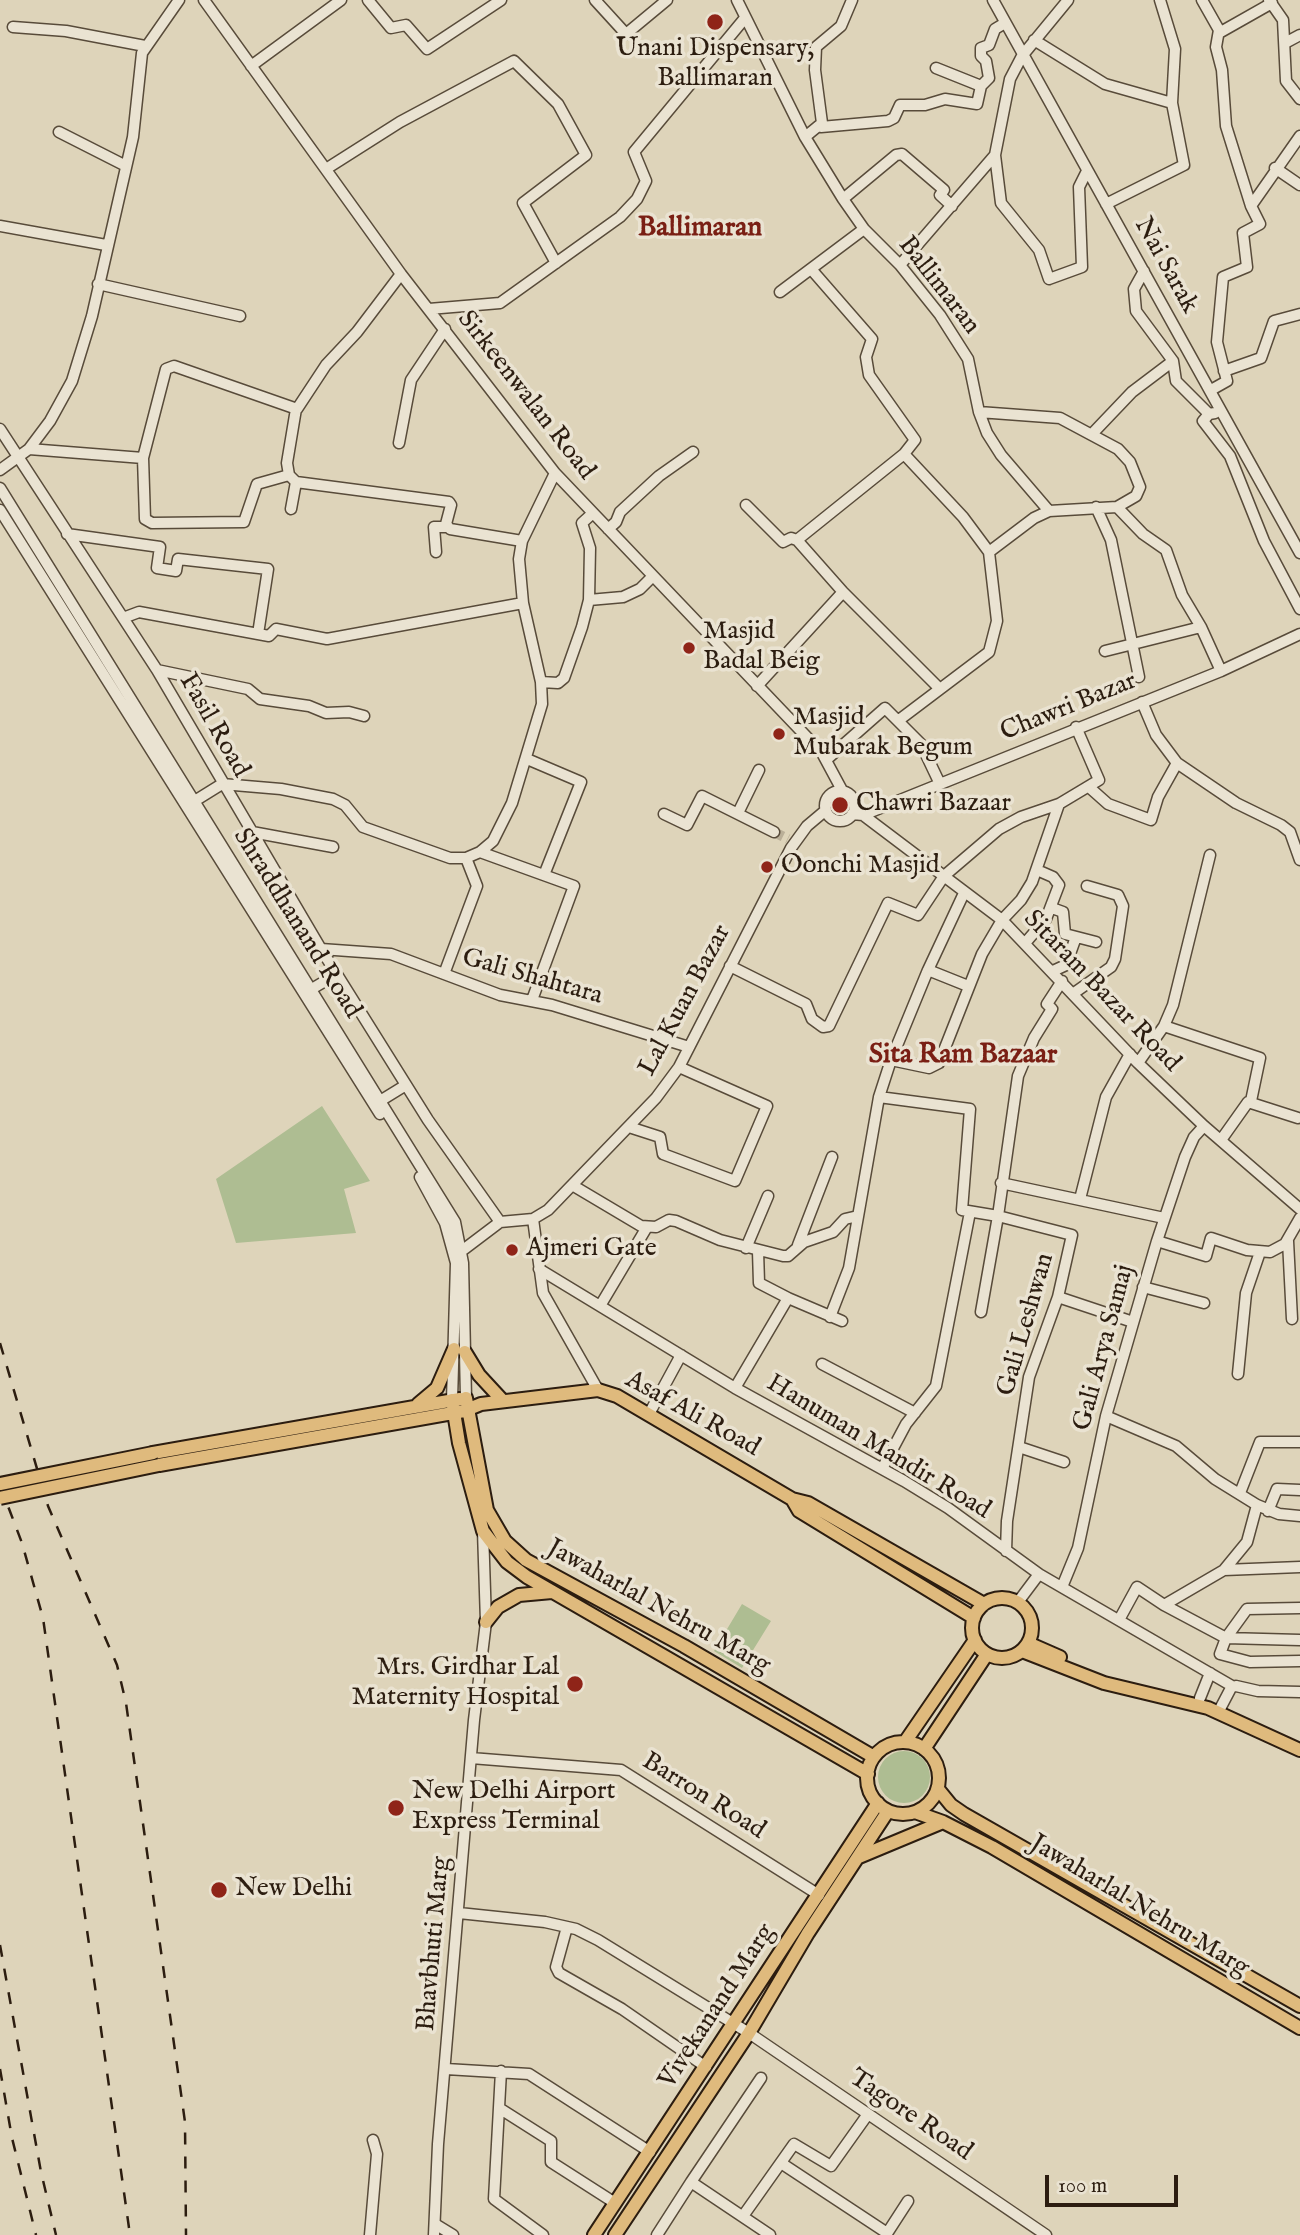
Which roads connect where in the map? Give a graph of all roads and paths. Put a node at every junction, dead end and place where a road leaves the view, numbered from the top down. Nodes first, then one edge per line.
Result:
1 (179, 0) edge
2 (204, 0) edge
3 (341, 0) edge
4 (368, 0) edge
5 (501, 0) edge
6 (595, 0) edge
7 (667, 0) edge
8 (737, 0) edge
9 (852, 0) edge
10 (993, 0) edge
11 (1068, 0) edge
12 (1160, 0) edge
13 (1202, 0) edge
14 (1270, 2) edge
15 (745, 18) junction
16 (1005, 23) junction
17 (13, 27) dead end
18 (1219, 33) junction
19 (1300, 35) edge
20 (1034, 40) junction
21 (1285, 43) junction
22 (145, 46) junction
23 (1022, 56) junction
24 (251, 66) junction
25 (936, 68) dead end
26 (981, 86) junction
27 (1300, 99) edge
28 (1172, 103) junction
29 (821, 127) junction
30 (59, 132) dead end
31 (1300, 136) edge
32 (805, 137) junction
33 (995, 155) junction
34 (126, 166) junction
35 (1275, 168) junction
36 (326, 169) junction
37 (1087, 173) junction
38 (1300, 186) edge
39 (843, 199) junction
40 (1106, 204) junction
41 (952, 206) junction
42 (1251, 206) junction
43 (0, 226) edge
44 (864, 229) junction
45 (106, 246) junction
46 (556, 263) junction
47 (900, 265) junction
48 (811, 269) junction
49 (1144, 271) junction
50 (401, 274) junction
51 (98, 284) junction
52 (780, 292) dead end
53 (429, 309) junction
54 (1300, 314) edge
55 (240, 316) dead end
56 (445, 329) junction
57 (1173, 361) junction
58 (1224, 371) junction
59 (1211, 390) junction
60 (296, 409) junction
61 (979, 412) junction
62 (1223, 412) junction
63 (1209, 414) junction
64 (0, 429) edge
65 (1092, 434) junction
66 (399, 443) dead end
67 (29, 449) junction
68 (693, 452) dead end
69 (904, 454) junction
70 (19, 458) junction
71 (143, 458) junction
72 (0, 470) edge
73 (555, 472) junction
74 (292, 479) junction
75 (0, 488) edge
76 (746, 505) dead end
77 (1096, 507) junction
78 (1117, 507) junction
79 (291, 509) dead end
80 (0, 510) edge
81 (1049, 511) junction
82 (593, 513) junction
83 (446, 527) junction
84 (608, 529) junction
85 (67, 534) junction
86 (797, 540) junction
87 (522, 541) junction
88 (436, 552) dead end
89 (989, 552) junction
90 (1300, 553) edge
91 (653, 576) junction
92 (843, 592) junction
93 (589, 600) junction
94 (62, 601) junction
95 (523, 603) junction
96 (1300, 609) edge
97 (123, 618) junction
98 (1201, 627) junction
99 (258, 634) junction
100 (1300, 634) edge
101 (1132, 645) junction
102 (1105, 651) dead end
103 (157, 670) junction
104 (1221, 671) junction
105 (1139, 677) dead end
106 (541, 682) junction
107 (757, 686) junction
108 (940, 689) junction
109 (1142, 702) junction
110 (364, 716) dead end
111 (899, 720) junction
112 (1076, 727) junction
113 (527, 760) junction
114 (827, 760) junction
115 (1177, 763) junction
116 (759, 770) dead end
117 (222, 784) junction
118 (940, 784) junction
119 (1090, 788) junction
120 (843, 792) junction
121 (193, 802) junction
122 (1059, 803) junction
123 (826, 810) junction
124 (738, 813) junction
125 (664, 814) dead end
126 (858, 815) junction
127 (252, 832) junction
128 (774, 832) tunnel mouth
129 (333, 847) dead end
130 (480, 852) junction
131 (1210, 855) dead end
132 (466, 858) junction
133 (1300, 860) edge
134 (1037, 870) junction
135 (544, 875) junction
136 (944, 876) junction
137 (1087, 886) dead end
138 (964, 893) junction
139 (1052, 908) junction
140 (1002, 920) junction
141 (1076, 937) junction
142 (1026, 942) junction
143 (1096, 942) dead end
144 (321, 949) junction
145 (730, 966) junction
146 (928, 970) junction
147 (1053, 971) junction
148 (337, 974) junction
149 (444, 974) junction
150 (1062, 981) junction
151 (968, 986) junction
152 (310, 990) junction
153 (1074, 993) junction
154 (532, 1000) junction
155 (1164, 1026) junction
156 (689, 1047) junction
157 (1134, 1058) junction
158 (891, 1060) junction
159 (679, 1067) junction
160 (406, 1085) junction
161 (879, 1097) junction
162 (380, 1101) junction
163 (1251, 1101) junction
164 (1298, 1118) dead end
165 (1204, 1126) junction
166 (629, 1127) junction
167 (1221, 1140) junction
168 (832, 1157) dead end
169 (1001, 1183) junction
170 (572, 1185) junction
171 (768, 1196) dead end
172 (1080, 1199) junction
173 (1300, 1209) edge
174 (966, 1211) junction
175 (858, 1216) junction
176 (998, 1216) junction
177 (1164, 1218) junction
178 (1300, 1218) edge
179 (533, 1219) junction
180 (500, 1222) junction
181 (647, 1227) junction
182 (1157, 1241) junction
183 (1288, 1241) junction
184 (798, 1245) junction
185 (746, 1248) junction
186 (758, 1251) junction
187 (1261, 1252) junction
188 (457, 1254) junction
189 (539, 1269) junction
190 (1296, 1276) edge
191 (1143, 1287) junction
192 (1058, 1297) junction
193 (788, 1298) junction
194 (1204, 1303) dead end
195 (600, 1306) junction
196 (981, 1312) dead end
197 (830, 1317) junction
198 (1292, 1319) dead end
199 (842, 1321) dead end
200 (1133, 1322) junction
201 (459, 1351) junction
202 (681, 1355) junction
203 (822, 1364) dead end
204 (1237, 1374) dead end
205 (735, 1388) junction
206 (598, 1390) junction
207 (503, 1401) junction
208 (467, 1404) junction
209 (453, 1406) junction
210 (420, 1410) junction
211 (915, 1413) junction
212 (649, 1414) junction
213 (1106, 1416) junction
214 (1300, 1442) edge
215 (459, 1443) junction
216 (1019, 1447) junction
217 (156, 1459) junction
218 (1064, 1462) dead end
219 (882, 1469) junction
220 (0, 1484) edge
221 (1300, 1490) edge
222 (1240, 1493) junction
223 (0, 1498) edge
224 (792, 1499) junction
225 (1257, 1505) junction
226 (1268, 1511) junction
227 (1300, 1516) edge
228 (483, 1531) junction
229 (1006, 1551) junction
230 (1300, 1567) edge
231 (1224, 1570) junction
232 (1039, 1574) junction
233 (1062, 1587) junction
234 (556, 1593) junction
235 (1018, 1602) junction
236 (984, 1604) junction
237 (1164, 1605) junction
238 (1300, 1608) edge
239 (974, 1618) junction
240 (1119, 1620) junction
241 (486, 1622) junction
242 (1226, 1638) junction
243 (975, 1640) junction
244 (1300, 1640) edge
245 (1025, 1647) junction
246 (987, 1654) junction
247 (1300, 1661) edge
248 (1210, 1674) junction
249 (1234, 1686) junction
250 (1300, 1692) edge
251 (1200, 1698) junction
252 (1222, 1707) junction
253 (905, 1742) junction
254 (1300, 1742) edge
255 (924, 1749) junction
256 (1300, 1750) edge
257 (471, 1758) junction
258 (874, 1758) junction
259 (867, 1774) junction
260 (938, 1789) junction
261 (883, 1807) junction
262 (915, 1812) junction
263 (943, 1822) junction
264 (857, 1858) junction
265 (818, 1895) junction
266 (460, 1913) junction
267 (566, 1927) junction
268 (1300, 2006) edge
269 (734, 2025) junction
270 (1300, 2028) edge
271 (749, 2034) junction
272 (706, 2067) junction
273 (446, 2069) junction
274 (501, 2071) junction
275 (761, 2077) dead end
276 (499, 2108) junction
277 (868, 2114) junction
278 (373, 2140) dead end
279 (650, 2152) junction
280 (780, 2163) junction
281 (691, 2182) junction
282 (908, 2201) dead end
283 (615, 2203) junction
284 (743, 2216) junction
285 (435, 2224) junction
286 (886, 2234) edge
287 (370, 2235) edge
288 (434, 2235) edge
289 (453, 2235) edge
290 (543, 2235) edge
291 (594, 2235) edge
292 (615, 2235) edge
293 (657, 2235) edge
294 (771, 2235) edge
295 (1046, 2235) edge

1 - 22 street
2 - 24 street, Sirkeenwalan Road
3 - 24 street
4 - 5 street
6 - 7 street
8 - 15 street, Ballimaran
9 - 29 street
10 - 16 street, Nai Sarak
11 - 20 street
12 - 28 street
13 - 18 street
14 - 18 street
14 - 21 street
15 - 32 street, Ballimaran
15 - 46 street
16 - 23 street, Nai Sarak
16 - 26 street
17 - 22 street
18 - 42 street
19 - 21 street
20 - 23 street
20 - 28 street
21 - 27 street
22 - 34 street
23 - 33 street
23 - 37 street, Nai Sarak
24 - 36 street, Sirkeenwalan Road
25 - 26 street
26 - 29 street
28 - 40 street
29 - 32 street
30 - 34 street
31 - 35 street
32 - 39 street, Ballimaran
33 - 37 street
33 - 41 street
34 - 45 street
35 - 38 street
35 - 42 street
36 - 46 street
36 - 50 street, Sirkeenwalan Road
37 - 40 street, Nai Sarak
39 - 41 street
39 - 44 street, Ballimaran
40 - 49 street, Nai Sarak
41 - 47 street
42 - 58 street
43 - 45 street
44 - 47 street, Ballimaran
44 - 48 street
45 - 51 street
46 - 53 street
47 - 61 street, Ballimaran
48 - 52 street
48 - 69 street
49 - 57 street
49 - 59 street, Nai Sarak
50 - 53 street, Sirkeenwalan Road
50 - 60 street
51 - 55 street
51 - 67 street
53 - 56 street, Sirkeenwalan Road
54 - 58 street
56 - 66 street
56 - 73 street, Sirkeenwalan Road
57 - 63 street
57 - 65 street
58 - 59 street
59 - 62 street, Nai Sarak
60 - 71 street
60 - 74 street
61 - 65 street
61 - 81 street, Ballimaran
62 - 63 street
62 - 90 street, Nai Sarak
63 - 96 street
64 - 70 street, Fasil Road
65 - 78 street
67 - 70 street
67 - 71 street
68 - 84 street
69 - 86 street
69 - 89 street
70 - 72 street
70 - 85 street, Fasil Road
71 - 74 street
73 - 82 street, Sirkeenwalan Road
73 - 87 street
74 - 79 street
74 - 83 street
75 - 94 street, Shraddhanand Road
76 - 86 street
77 - 78 street
77 - 81 street
77 - 101 street
78 - 98 street
80 - 94 street, Shraddhanand Road
81 - 89 street
82 - 84 street, Sirkeenwalan Road
82 - 93 street
83 - 87 street
83 - 88 street
84 - 91 street, Sirkeenwalan Road
85 - 97 street, Fasil Road
85 - 99 street
86 - 92 street
87 - 95 street
89 - 108 street
91 - 93 street
91 - 107 street, Sirkeenwalan Road
92 - 107 street
92 - 108 street
93 - 106 street
94 - 121 street, Shraddhanand Road
94 - 188 street, Shraddhanand Road
95 - 99 street
95 - 106 street
97 - 99 street
97 - 103 street, Fasil Road
98 - 101 street
98 - 104 street
100 - 104 street, Chawri Bazar
101 - 102 street
101 - 105 street
103 - 110 street
103 - 117 street, Fasil Road
104 - 109 street, Chawri Bazar
106 - 113 street
107 - 114 street, Sirkeenwalan Road
108 - 111 street
109 - 112 street, Chawri Bazar
109 - 115 street
111 - 114 street
111 - 118 street
112 - 118 street, Chawri Bazar
112 - 119 street
113 - 130 street
113 - 135 street
114 - 120 street, Sirkeenwalan Road
115 - 119 street
115 - 133 street
116 - 124 street
117 - 121 street
117 - 127 street, Fasil Road
117 - 132 street
118 - 126 street, Chawri Bazar
119 - 122 street
120 - 123 street
120 - 126 street
121 - 152 street, Shraddhanand Road
122 - 134 street
122 - 136 street
123 - 126 street
123 - 145 street, Lal Kuan Bazar
124 - 125 street
124 - 128 street
126 - 136 street, Sitaram Bazar Road
127 - 129 street
127 - 144 street, Fasil Road
130 - 132 street
130 - 135 street
131 - 155 street
132 - 149 street
134 - 139 street
134 - 140 street
135 - 154 street
136 - 138 street, Sitaram Bazar Road
136 - 145 street
137 - 153 street
138 - 140 street, Sitaram Bazar Road
138 - 146 street
139 - 141 street
139 - 142 street
140 - 142 street, Sitaram Bazar Road
140 - 151 street
141 - 143 street
141 - 147 street
142 - 147 street, Sitaram Bazar Road
144 - 148 street, Fasil Road
144 - 149 street, Gali Shahtara
145 - 156 street, Lal Kuan Bazar
146 - 151 street
146 - 158 street
147 - 150 street, Sitaram Bazar Road
148 - 152 street
148 - 160 street, Fasil Road
149 - 154 street, Gali Shahtara
150 - 153 street, Sitaram Bazar Road
150 - 169 street
151 - 158 street
152 - 162 street, Shraddhanand Road
153 - 157 street, Sitaram Bazar Road
154 - 156 street, Gali Shahtara
155 - 157 street
155 - 163 street
156 - 159 street, Lal Kuan Bazar
157 - 165 street, Sitaram Bazar Road
157 - 172 street
158 - 161 street
159 - 166 street, Lal Kuan Bazar
159 - 166 street
160 - 162 street
160 - 180 street, Fasil Road
161 - 174 street
161 - 175 street
162 - 188 street, Shraddhanand Road
163 - 164 street
163 - 167 street
165 - 167 street, Sitaram Bazar Road
165 - 177 street, Gali Arya Samaj
166 - 170 street, Lal Kuan Bazar
167 - 173 street, Sitaram Bazar Road
168 - 184 street
169 - 172 street
169 - 176 street
170 - 179 street, Lal Kuan Bazar
170 - 181 street
171 - 185 street
172 - 177 street
174 - 176 street
174 - 211 street
175 - 184 street
175 - 197 street
176 - 192 street, Gali Leshwan
176 - 196 street
177 - 182 street, Gali Arya Samaj
178 - 183 street
179 - 180 street
179 - 189 street
180 - 188 street
181 - 185 street
181 - 195 street
182 - 187 street
182 - 191 street, Gali Arya Samaj
183 - 187 street
183 - 190 street
184 - 186 street
185 - 186 street
186 - 193 street
187 - 204 street
188 - 201 street, Shraddhanand Road
189 - 195 street, Hanuman Mandir Road
189 - 206 street
190 - 198 street
191 - 194 street
191 - 200 street, Gali Arya Samaj
192 - 200 street
192 - 216 street, Gali Leshwan
193 - 197 street
193 - 205 street
195 - 202 street, Hanuman Mandir Road
197 - 199 street
200 - 213 street, Gali Arya Samaj
201 - 207 main road
201 - 208 street, Shraddhanand Road
201 - 209 street, Shraddhanand Road
201 - 210 main road
202 - 205 street, Hanuman Mandir Road
202 - 212 street
203 - 211 street
205 - 219 street, Hanuman Mandir Road
206 - 207 main road, Asaf Ali Road
206 - 212 main road, Asaf Ali Road
207 - 208 main road, Asaf Ali Road
208 - 209 main road
208 - 258 main road, Jawaharlal Nehru Marg
209 - 210 main road
209 - 215 main road, Jawaharlal Nehru Marg
210 - 215 main road
210 - 217 main road
211 - 219 street
212 - 224 main road, Asaf Ali Road
213 - 222 street
213 - 233 street, Gali Arya Samaj
214 - 222 street
215 - 228 main road, Jawaharlal Nehru Marg
216 - 218 street
216 - 229 street, Gali Leshwan
217 - 220 main road, bridge
217 - 223 main road, bridge
219 - 229 street, Hanuman Mandir Road
221 - 226 street
222 - 225 street
224 - 236 main road, Asaf Ali Road
224 - 239 main road, Asaf Ali Road
225 - 226 street
225 - 231 street
226 - 227 street
228 - 234 main road, Jawaharlal Nehru Marg
228 - 241 street, Bhavbhuti Marg
229 - 232 street, Hanuman Mandir Road
230 - 231 street
231 - 237 street
232 - 233 street, Hanuman Mandir Road
232 - 235 street
233 - 240 street, Hanuman Mandir Road
234 - 241 main road
234 - 259 main road, Jawaharlal Nehru Marg
235 - 236 main road
235 - 245 main road
236 - 239 main road
237 - 240 street
237 - 242 street
238 - 242 street
239 - 243 main road
240 - 248 street, Hanuman Mandir Road
241 - 257 street, Bhavbhuti Marg
242 - 244 street
242 - 247 street
243 - 246 main road
243 - 253 main road
245 - 246 main road
245 - 251 main road
245 - 256 main road
246 - 255 main road
248 - 249 street, Hanuman Mandir Road
248 - 251 street
249 - 250 street, Hanuman Mandir Road
249 - 252 street
251 - 252 main road
252 - 254 main road
253 - 255 main road
253 - 258 main road
255 - 260 main road
257 - 265 street, Barron Road
257 - 266 street, Bhavbhuti Marg
258 - 259 main road
259 - 261 main road
260 - 262 main road
260 - 268 main road, Jawaharlal Nehru Marg
261 - 262 main road
261 - 264 main road, Vivekanand Marg
261 - 265 main road, Vivekanand Marg
262 - 263 main road, Jawaharlal Nehru Marg
263 - 264 main road
263 - 270 main road, Jawaharlal Nehru Marg
264 - 271 main road, Vivekanand Marg
265 - 269 main road, Vivekanand Marg
266 - 267 street, Tagore Road
266 - 273 street, Bhavbhuti Marg
267 - 269 street, Tagore Road
267 - 272 street
269 - 271 street, Tagore Road
269 - 272 main road, Vivekanand Marg
271 - 277 street, Tagore Road
271 - 292 main road, Vivekanand Marg
272 - 279 main road, Vivekanand Marg
273 - 274 street
273 - 285 street, Bhavbhuti Marg
274 - 276 street
274 - 279 street
275 - 281 street
276 - 283 street
276 - 290 street
277 - 280 street
277 - 295 street, Tagore Road
278 - 287 street
279 - 283 main road, Vivekanand Marg
280 - 284 street
280 - 286 street
281 - 284 street
281 - 293 street
282 - 286 street
283 - 291 main road, Vivekanand Marg
284 - 294 street
285 - 288 street, Bhavbhuti Marg
285 - 289 street

